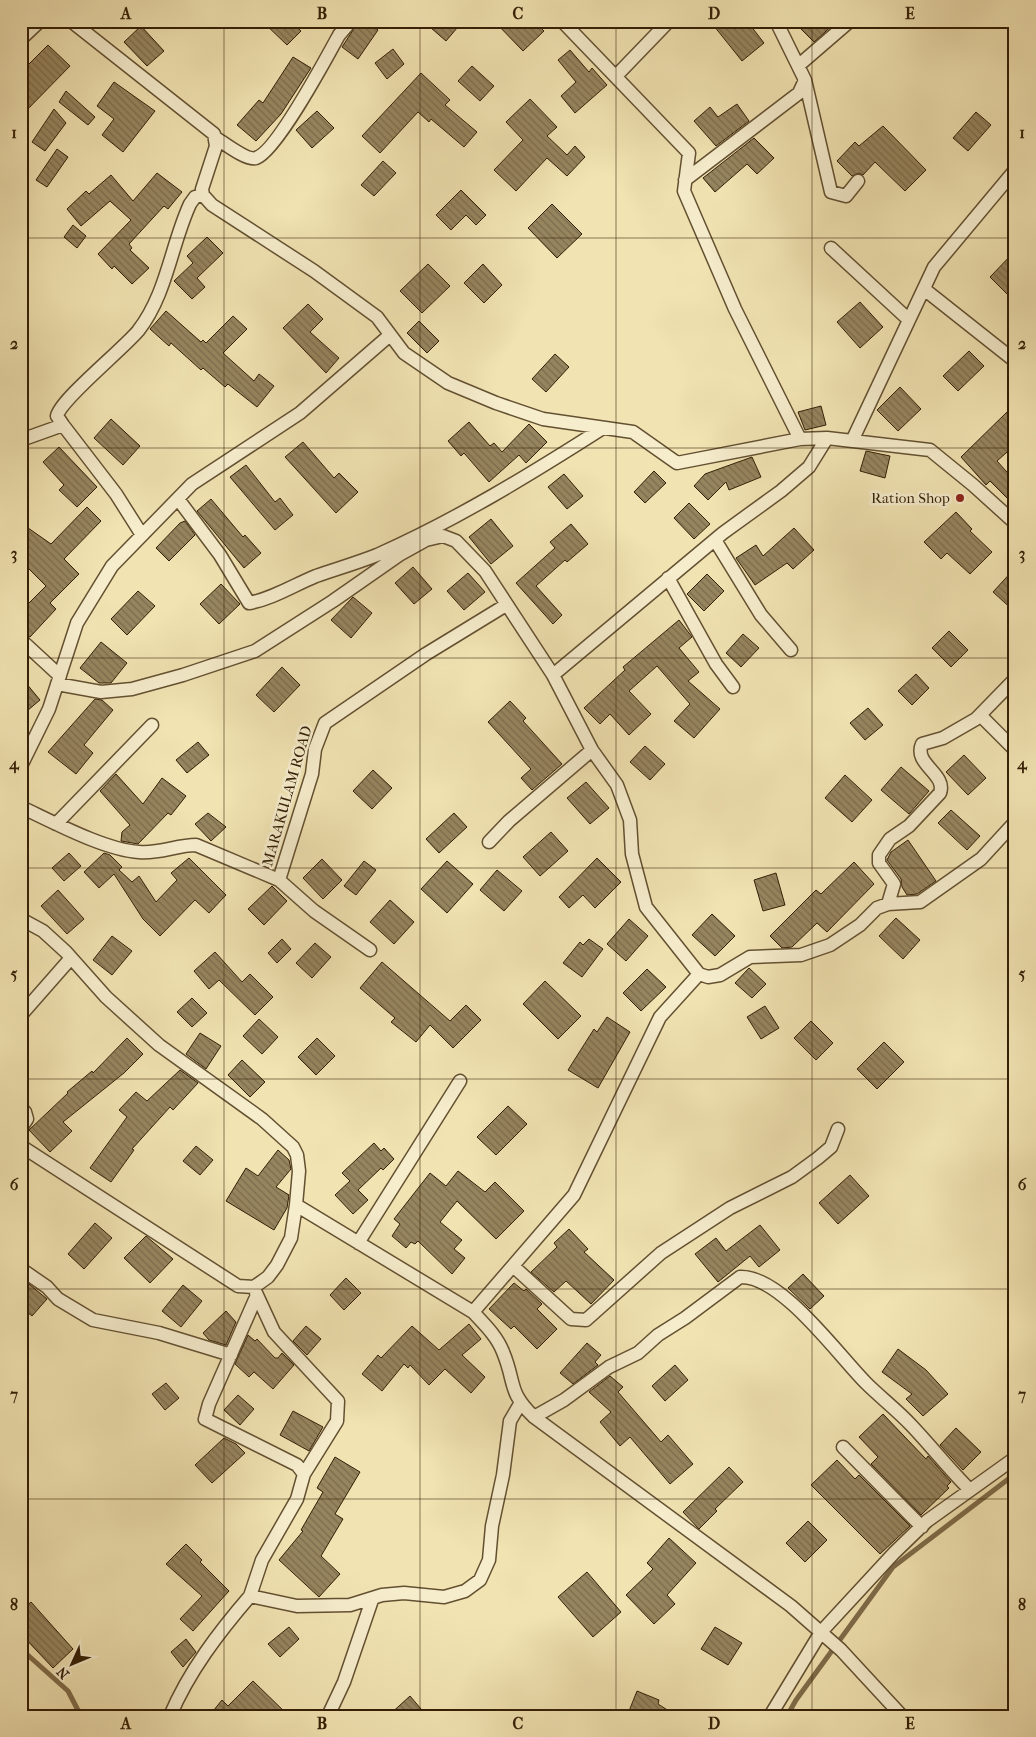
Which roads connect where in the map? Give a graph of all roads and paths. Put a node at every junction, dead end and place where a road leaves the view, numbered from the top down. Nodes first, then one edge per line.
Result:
1 (40, 21) edge
2 (71, 21) edge
3 (351, 21) edge
4 (562, 21) edge
5 (669, 21) edge
6 (776, 21) edge
7 (850, 21) edge
8 (21, 39) edge
9 (799, 66) junction
10 (616, 76) junction
11 (805, 80) junction
12 (216, 138) junction
13 (1015, 170) edge
14 (686, 180) junction
15 (858, 181) dead end
16 (203, 195) junction
17 (831, 248) dead end
18 (924, 289) junction
19 (909, 320) junction
20 (390, 335) junction
21 (1015, 361) edge
22 (63, 426) junction
23 (603, 428) junction
24 (800, 438) junction
25 (827, 438) junction
26 (21, 440) edge
27 (852, 441) junction
28 (178, 499) junction
29 (1015, 523) edge
30 (142, 535) junction
31 (715, 540) junction
32 (668, 578) junction
33 (506, 605) junction
34 (21, 640) edge
35 (791, 650) dead end
36 (553, 675) junction
37 (1015, 679) edge
38 (59, 680) junction
39 (734, 687) dead end
40 (980, 715) junction
41 (152, 725) dead end
42 (592, 750) junction
43 (1015, 750) edge
44 (21, 766) edge
45 (21, 807) edge
46 (1015, 822) edge
47 (56, 824) junction
48 (489, 842) dead end
49 (279, 880) junction
50 (888, 904) junction
51 (21, 919) edge
52 (370, 950) dead end
53 (71, 958) junction
54 (699, 974) junction
55 (21, 1014) edge
56 (460, 1081) dead end
57 (21, 1108) edge
58 (21, 1128) edge
59 (838, 1129) dead end
60 (21, 1146) edge
61 (296, 1206) junction
62 (358, 1243) junction
63 (513, 1266) junction
64 (21, 1269) edge
65 (256, 1291) junction
66 (472, 1312) junction
67 (231, 1354) junction
68 (520, 1404) junction
69 (534, 1417) junction
70 (843, 1447) dead end
71 (1015, 1458) edge
72 (304, 1474) junction
73 (970, 1490) junction
74 (922, 1526) junction
75 (250, 1596) junction
76 (372, 1600) junction
77 (823, 1634) junction
78 (170, 1716) edge
79 (328, 1716) edge
80 (770, 1716) edge
81 (902, 1716) edge

1 - 8 street
2 - 12 street
3 - 12 street
4 - 10 street
5 - 10 street
6 - 9 street
7 - 9 street
9 - 11 street
10 - 14 street
11 - 14 street
11 - 15 street
12 - 16 street
13 - 18 street
14 - 24 street
16 - 20 street
16 - 22 street
17 - 19 street
18 - 19 street
18 - 21 street
19 - 27 street
20 - 23 street
20 - 28 street
22 - 26 street
22 - 30 street
23 - 24 street
23 - 28 street
24 - 25 street
25 - 27 street
25 - 31 street
27 - 29 street
28 - 30 street
30 - 38 street
31 - 32 street
31 - 35 street
32 - 36 street
32 - 39 street
33 - 36 street
33 - 38 street
33 - 49 street, MARAKULAM ROAD
34 - 38 street
36 - 42 street
37 - 40 street
38 - 44 street
40 - 43 street
40 - 50 street
41 - 47 street
42 - 48 street
42 - 54 street
45 - 47 street, MARAKULAM ROAD
46 - 50 street
47 - 49 street, MARAKULAM ROAD
49 - 52 street
50 - 54 street
51 - 53 street
53 - 55 street
53 - 61 street
54 - 63 street
56 - 62 street
57 - 58 street
59 - 63 street
60 - 65 street
61 - 62 street
61 - 65 street
62 - 66 street
63 - 66 street
64 - 67 street
65 - 67 street
65 - 72 street
66 - 68 street
67 - 72 street
68 - 69 street
68 - 76 street
69 - 73 street
69 - 77 street
70 - 74 street
71 - 73 street
72 - 75 street
73 - 74 street
74 - 77 street
75 - 76 street
75 - 78 street
76 - 79 street
77 - 80 street
77 - 81 street

